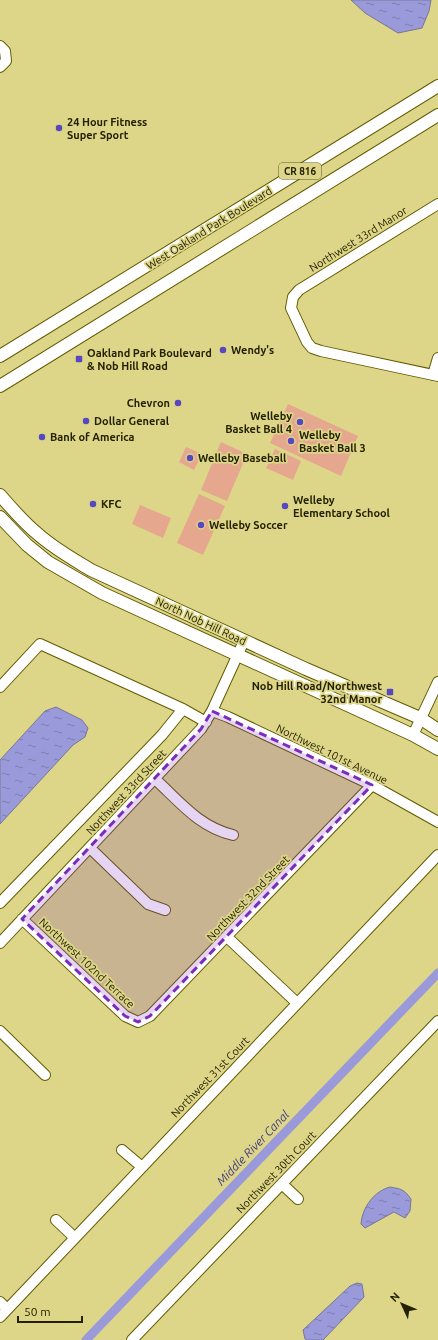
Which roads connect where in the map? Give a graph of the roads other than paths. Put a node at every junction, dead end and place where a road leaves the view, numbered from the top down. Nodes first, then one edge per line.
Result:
1 (0, 46) edge
2 (3, 64) edge
3 (438, 86) edge
4 (438, 115) edge
5 (438, 204) edge
6 (0, 356) edge
7 (438, 358) edge
8 (435, 376) edge
9 (0, 386) edge
10 (0, 495) edge
11 (0, 517) edge
12 (244, 641) junction
13 (238, 655) junction
14 (438, 682) edge
15 (0, 686) edge
16 (183, 709) junction
17 (212, 711) junction
18 (420, 718) junction
19 (206, 722) junction
20 (438, 730) edge
21 (413, 735) junction
22 (438, 749) edge
23 (155, 779) junction
24 (372, 785) junction
25 (438, 822) edge
26 (233, 835) dead end
27 (90, 848) junction
28 (438, 855) edge
29 (0, 903) edge
30 (165, 910) dead end
31 (22, 919) junction
32 (227, 937) junction
33 (0, 943) edge
34 (297, 1003) junction
35 (138, 1022) joint
36 (438, 1022) edge
37 (0, 1031) edge
38 (45, 1075) dead end
39 (122, 1150) dead end
40 (142, 1167) junction
41 (282, 1184) junction
42 (298, 1199) dead end
43 (56, 1220) dead end
44 (75, 1238) junction
45 (2, 1309) edge
46 (132, 1340) edge

1 - 2 street
3 - 6 main road, West Oakland Park Boulevard / CR 816
4 - 9 main road, CR 816
5 - 8 street, Northwest 33rd Manor
7 - 8 street
10 - 12 main road, North Nob Hill Road
11 - 13 main road, North Nob Hill Road
12 - 13 street, Northwest 33rd Street
12 - 18 main road, North Nob Hill Road
13 - 17 street, Northwest 33rd Street
13 - 21 main road, North Nob Hill Road
14 - 18 street
15 - 16 street
16 - 19 street
16 - 29 street, Northwest 33rd Street
17 - 19 street, Northwest 33rd Street
17 - 24 street, Northwest 101st Avenue
18 - 20 main road, North Nob Hill Road
18 - 21 street
19 - 23 street, Northwest 33rd Street
21 - 22 main road, North Nob Hill Road
23 - 26 street
23 - 27 street, Northwest 33rd Street
24 - 25 street, Northwest 101st Avenue
24 - 32 street, Northwest 32nd Street
27 - 30 street
27 - 31 street, Northwest 33rd Street
28 - 34 street, Northwest 31st Court
31 - 33 street, Northwest 33rd Street
31 - 35 street, Northwest 102nd Terrace
32 - 34 street
32 - 35 street, Northwest 32nd Street
34 - 40 street, Northwest 31st Court
36 - 41 street, Northwest 30th Court
37 - 38 street
39 - 40 street
40 - 44 street, Northwest 31st Court
41 - 42 street
41 - 46 street, Northwest 30th Court
43 - 44 street
44 - 45 street, Northwest 31st Court

